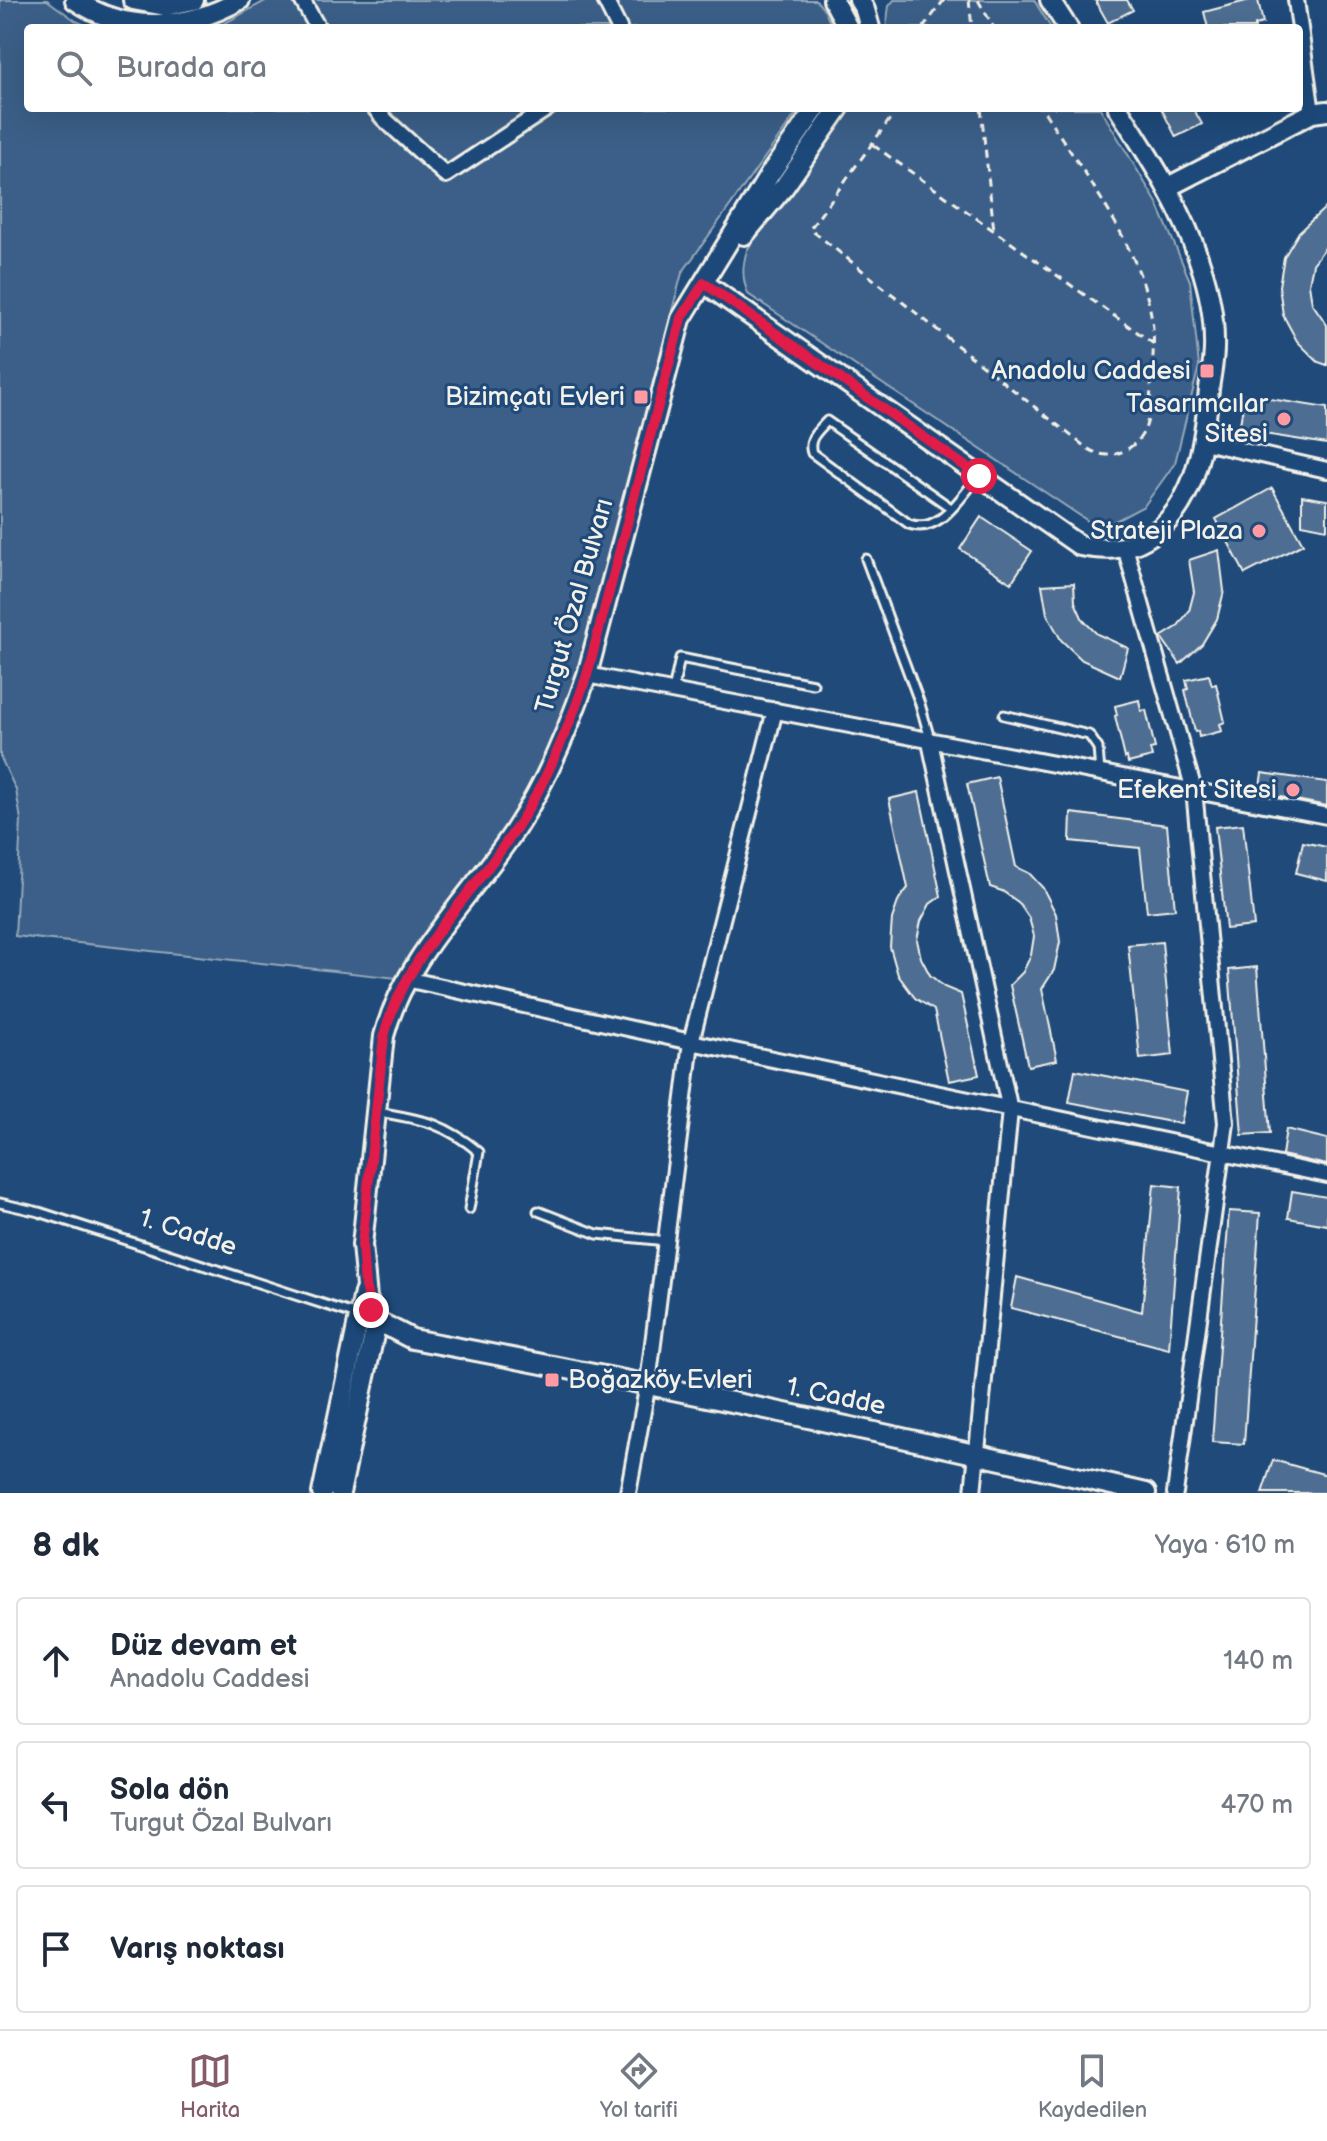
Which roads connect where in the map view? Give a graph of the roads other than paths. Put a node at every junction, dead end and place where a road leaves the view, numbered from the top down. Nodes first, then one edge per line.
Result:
1 (75, 0) edge
2 (133, 0) edge
3 (194, 0) edge
4 (240, 0) edge
5 (302, 0) edge
6 (605, 0) edge
7 (833, 0) edge
8 (1050, 0) edge
9 (1296, 0) edge
10 (145, 24) edge
11 (160, 24) edge
12 (316, 24) edge
13 (617, 24) edge
14 (846, 24) edge
15 (1065, 24) edge
16 (1301, 24) edge
17 (1303, 33) edge
18 (379, 112) edge
19 (542, 112) edge
20 (813, 112) edge
21 (836, 112) edge
22 (1121, 112) edge
23 (1320, 112) edge
24 (1168, 187) junction
25 (704, 283) junction
26 (1204, 442) junction
27 (1327, 470) edge
28 (979, 476) junction
29 (951, 508) junction
30 (1125, 547) junction
31 (866, 559) dead end
32 (587, 675) junction
33 (813, 684) dead end
34 (673, 691) junction
35 (775, 710) junction
36 (1004, 715) dead end
37 (930, 742) junction
38 (1100, 773) junction
39 (1194, 790) junction
40 (1327, 816) edge
41 (406, 979) junction
42 (691, 1042) junction
43 (1010, 1110) junction
44 (376, 1111) junction
45 (1223, 1153) junction
46 (1327, 1175) edge
47 (0, 1203) edge
48 (469, 1209) dead end
49 (538, 1211) dead end
50 (666, 1241) junction
51 (368, 1318) junction
52 (648, 1383) junction
53 (979, 1454) junction
54 (322, 1493) edge
55 (340, 1493) edge
56 (628, 1493) edge
57 (973, 1493) edge
58 (1146, 1493) edge
59 (1175, 1493) edge

1 - 10 street
2 - 3 street
4 - 11 street
5 - 12 street
6 - 13 street
7 - 14 street
8 - 15 street
9 - 16 street
17 - 23 street
18 - 19 street
20 - 25 street, Turgut Özal Bulvarı
21 - 25 street, Turgut Özal Bulvarı
22 - 24 street
23 - 24 street
24 - 26 street
25 - 28 street
25 - 32 street, Turgut Özal Bulvarı
26 - 27 street
26 - 30 street
28 - 29 lane
28 - 30 street
29 - 29 lane
30 - 39 street
31 - 37 lane
32 - 34 street
32 - 41 street, Turgut Özal Bulvarı
33 - 34 lane
34 - 35 street
35 - 37 street
35 - 42 street
36 - 38 lane
37 - 38 street
37 - 43 street
38 - 39 street
39 - 40 street
39 - 45 street
41 - 42 street
41 - 44 street, Turgut Özal Bulvarı
42 - 43 street
42 - 50 street
43 - 45 street
43 - 53 street
44 - 48 lane
44 - 51 street, Turgut Özal Bulvarı
45 - 46 street
45 - 59 street
47 - 51 lane, 1. Cadde
49 - 50 lane
50 - 52 street
51 - 52 street, 1. Cadde
51 - 54 street
51 - 55 street
52 - 53 street, 1. Cadde
52 - 56 street
53 - 57 street
53 - 58 street, 1. Cadde

